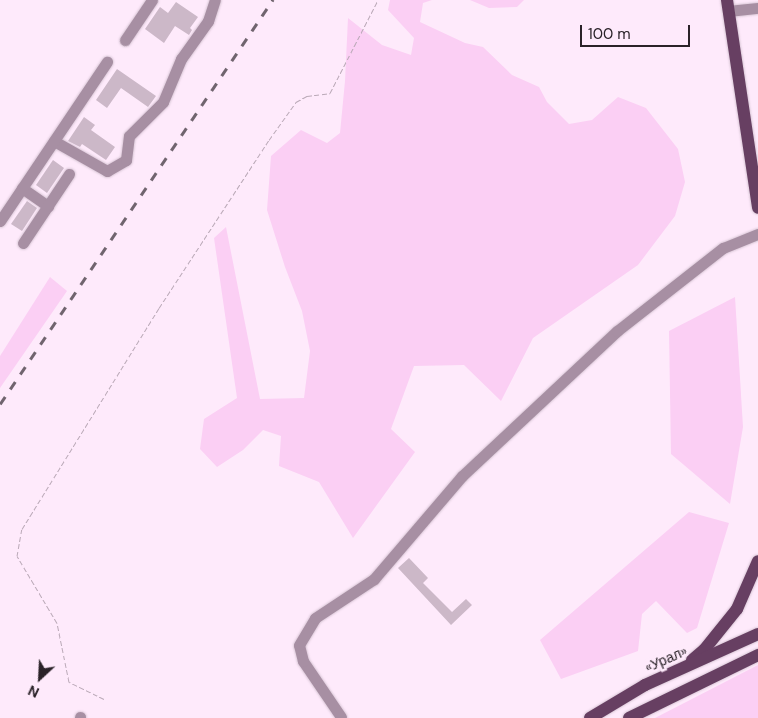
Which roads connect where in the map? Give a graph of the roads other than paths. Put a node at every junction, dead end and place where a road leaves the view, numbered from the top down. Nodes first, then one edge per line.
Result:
1 (152, 0) edge
2 (215, 0) edge
3 (728, 5) edge
4 (758, 8) edge
5 (125, 40) dead end
6 (108, 62) dead end
7 (54, 141) junction
8 (69, 174) dead end
9 (22, 188) junction
10 (48, 206) junction
11 (758, 208) edge
12 (0, 221) edge
13 (758, 234) edge
14 (23, 243) dead end
15 (758, 561) edge
16 (758, 634) edge
17 (758, 655) edge
18 (679, 670) junction
19 (341, 717) edge
20 (590, 718) edge
21 (629, 718) edge

1 - 5 street
2 - 7 street
3 - 4 street
3 - 11 main road
6 - 7 street
7 - 9 street
8 - 10 street
9 - 10 street
9 - 12 street
10 - 14 street
13 - 19 street
15 - 18 main road
16 - 18 main road, «Урал»
17 - 21 main road
18 - 20 main road, «Урал»

